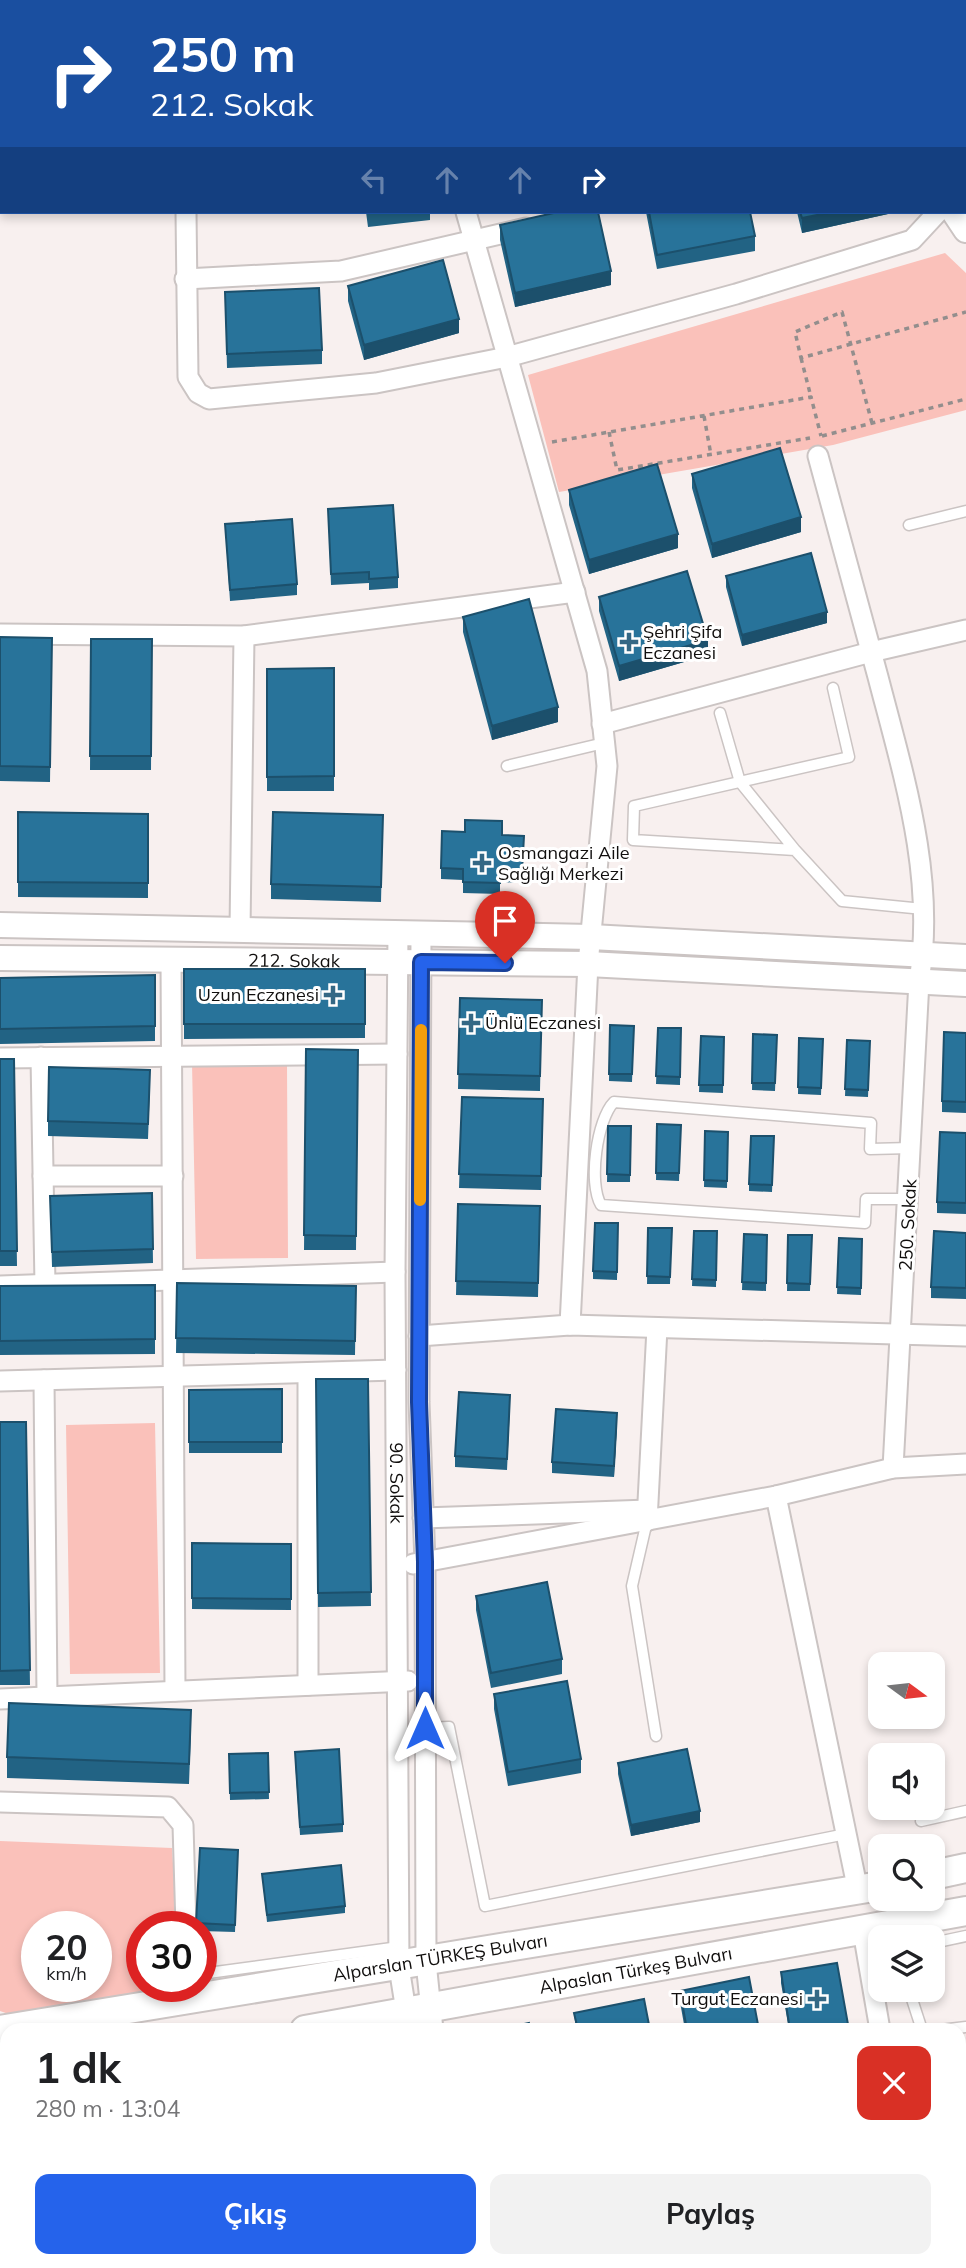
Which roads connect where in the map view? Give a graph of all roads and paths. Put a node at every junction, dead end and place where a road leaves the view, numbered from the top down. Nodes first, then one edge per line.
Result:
1 (186, 214) edge
2 (467, 214) edge
3 (936, 214) edge
4 (955, 214) edge
5 (548, 222) edge
6 (966, 230) edge
7 (475, 242) junction
8 (186, 279) junction
9 (966, 312) edge
10 (851, 344) junction
11 (507, 357) junction
12 (801, 358) junction
13 (811, 397) junction
14 (966, 398) edge
15 (704, 416) junction
16 (872, 423) junction
17 (609, 432) junction
18 (822, 436) junction
19 (533, 445) junction
20 (711, 454) junction
21 (818, 456) dead end
22 (966, 511) edge
23 (909, 525) dead end
24 (575, 592) junction
25 (966, 630) edge
26 (0, 634) edge
27 (244, 636) junction
28 (871, 652) junction
29 (832, 688) dead end
30 (720, 713) dead end
31 (603, 733) junction
32 (508, 766) dead end
33 (740, 782) junction
34 (795, 850) junction
35 (923, 909) junction
36 (0, 925) edge
37 (240, 929) junction
38 (409, 933) junction
39 (591, 937) junction
40 (923, 954) junction
41 (966, 957) edge
42 (0, 958) edge
43 (171, 960) junction
44 (409, 962) junction
45 (588, 964) junction
46 (919, 981) junction
47 (966, 984) edge
48 (397, 1054) junction
49 (41, 1057) junction
50 (172, 1057) junction
51 (0, 1058) edge
52 (912, 1148) junction
53 (43, 1176) junction
54 (173, 1176) junction
55 (909, 1199) junction
56 (395, 1272) junction
57 (173, 1280) junction
58 (45, 1285) junction
59 (0, 1286) edge
60 (570, 1325) junction
61 (657, 1328) junction
62 (419, 1336) junction
63 (902, 1336) junction
64 (966, 1336) edge
65 (396, 1370) junction
66 (308, 1373) junction
67 (175, 1377) junction
68 (44, 1380) junction
69 (0, 1381) edge
70 (966, 1464) edge
71 (893, 1468) junction
72 (776, 1496) junction
73 (647, 1516) junction
74 (423, 1518) junction
75 (425, 1562) junction
76 (396, 1566) junction
77 (425, 1680) junction
78 (397, 1681) junction
79 (308, 1685) junction
80 (175, 1691) junction
81 (47, 1697) junction
82 (0, 1699) edge
83 (425, 1728) junction
84 (656, 1736) dead end
85 (0, 1802) edge
86 (966, 1811) edge
87 (921, 1821) dead end
88 (846, 1834) junction
89 (966, 1868) edge
90 (945, 1872) edge
91 (868, 1887) edge
92 (868, 1889) edge
93 (186, 1911) edge
94 (966, 1911) edge
95 (863, 1931) junction
96 (966, 1936) edge
97 (945, 1940) edge
98 (408, 1959) junction
99 (217, 1973) edge
100 (913, 2002) edge
101 (420, 2020) edge
102 (40, 2023) edge
103 (386, 2023) edge
104 (879, 2023) edge
105 (920, 2023) edge

1 - 8 street
2 - 7 street
3 - 11 street
4 - 6 street
5 - 7 street
7 - 8 street
7 - 11 street
8 - 11 street
9 - 10 path
10 - 12 path
10 - 12 path
10 - 16 path
11 - 19 street
12 - 13 path
13 - 15 path
13 - 18 path
14 - 16 path
15 - 17 path
15 - 20 path
16 - 18 path
17 - 19 path
17 - 20 path
18 - 20 path
19 - 24 street
21 - 28 street, 250. Sokak
22 - 23 lane
24 - 27 street
24 - 31 street
25 - 28 street
26 - 27 street
27 - 37 street
28 - 31 street
28 - 35 street, 250. Sokak
29 - 33 lane
30 - 33 lane
31 - 32 lane
31 - 39 street
33 - 34 lane
33 - 34 lane
34 - 35 lane
35 - 40 street, 250. Sokak
36 - 37 street
37 - 38 street
38 - 39 street
38 - 44 street, 90. Sokak
39 - 40 street
39 - 45 street
40 - 41 street
40 - 46 street, 250. Sokak
42 - 43 street, 212. Sokak
43 - 44 street, 212. Sokak
43 - 50 street
44 - 45 street, 212. Sokak
44 - 48 street, 90. Sokak
44 - 62 street, 90. Sokak
45 - 46 street, 212. Sokak
45 - 60 street
46 - 47 street, 212. Sokak
46 - 52 street, 250. Sokak
48 - 50 street
48 - 56 street, 90. Sokak
49 - 50 street
49 - 51 street
49 - 53 street
50 - 54 street
52 - 55 street, 250. Sokak
52 - 55 lane
53 - 54 street
53 - 58 street
54 - 57 street
55 - 63 street, 250. Sokak
56 - 57 street
56 - 65 street, 90. Sokak
57 - 58 street
57 - 67 street
58 - 59 street
60 - 61 street
60 - 62 street
61 - 63 street
61 - 73 street
62 - 74 street, 90. Sokak
63 - 64 street
63 - 71 street, 250. Sokak
65 - 66 street
65 - 76 street, 90. Sokak
66 - 67 street
66 - 79 street
67 - 68 street
67 - 80 street
68 - 69 street
68 - 81 street
70 - 71 street
71 - 72 street
72 - 73 street
72 - 88 street
73 - 74 street
73 - 75 street
73 - 84 lane
74 - 75 street, 90. Sokak
75 - 76 street
75 - 77 street, 90. Sokak
76 - 78 street, 90. Sokak
77 - 78 street
77 - 83 street, 90. Sokak
78 - 79 street
78 - 98 street, 90. Sokak
79 - 80 street
80 - 81 street
81 - 82 street
83 - 88 lane
83 - 98 street, 90. Sokak
85 - 93 street
86 - 87 lane
88 - 91 street
89 - 90 main road
92 - 98 main road, Alparslan TÜRKEŞ Bulvarı
94 - 95 main road, Alpaslan Türkeş Bulvarı
95 - 101 main road, Alpaslan Türkeş Bulvarı
95 - 104 street
96 - 97 lane
98 - 99 lane
98 - 101 street, 90. Sokak
98 - 101 street, 90. Sokak
98 - 102 main road, Alparslan TÜRKEŞ Bulvarı
100 - 105 lane
101 - 103 main road, Alpaslan Türkeş Bulvarı

